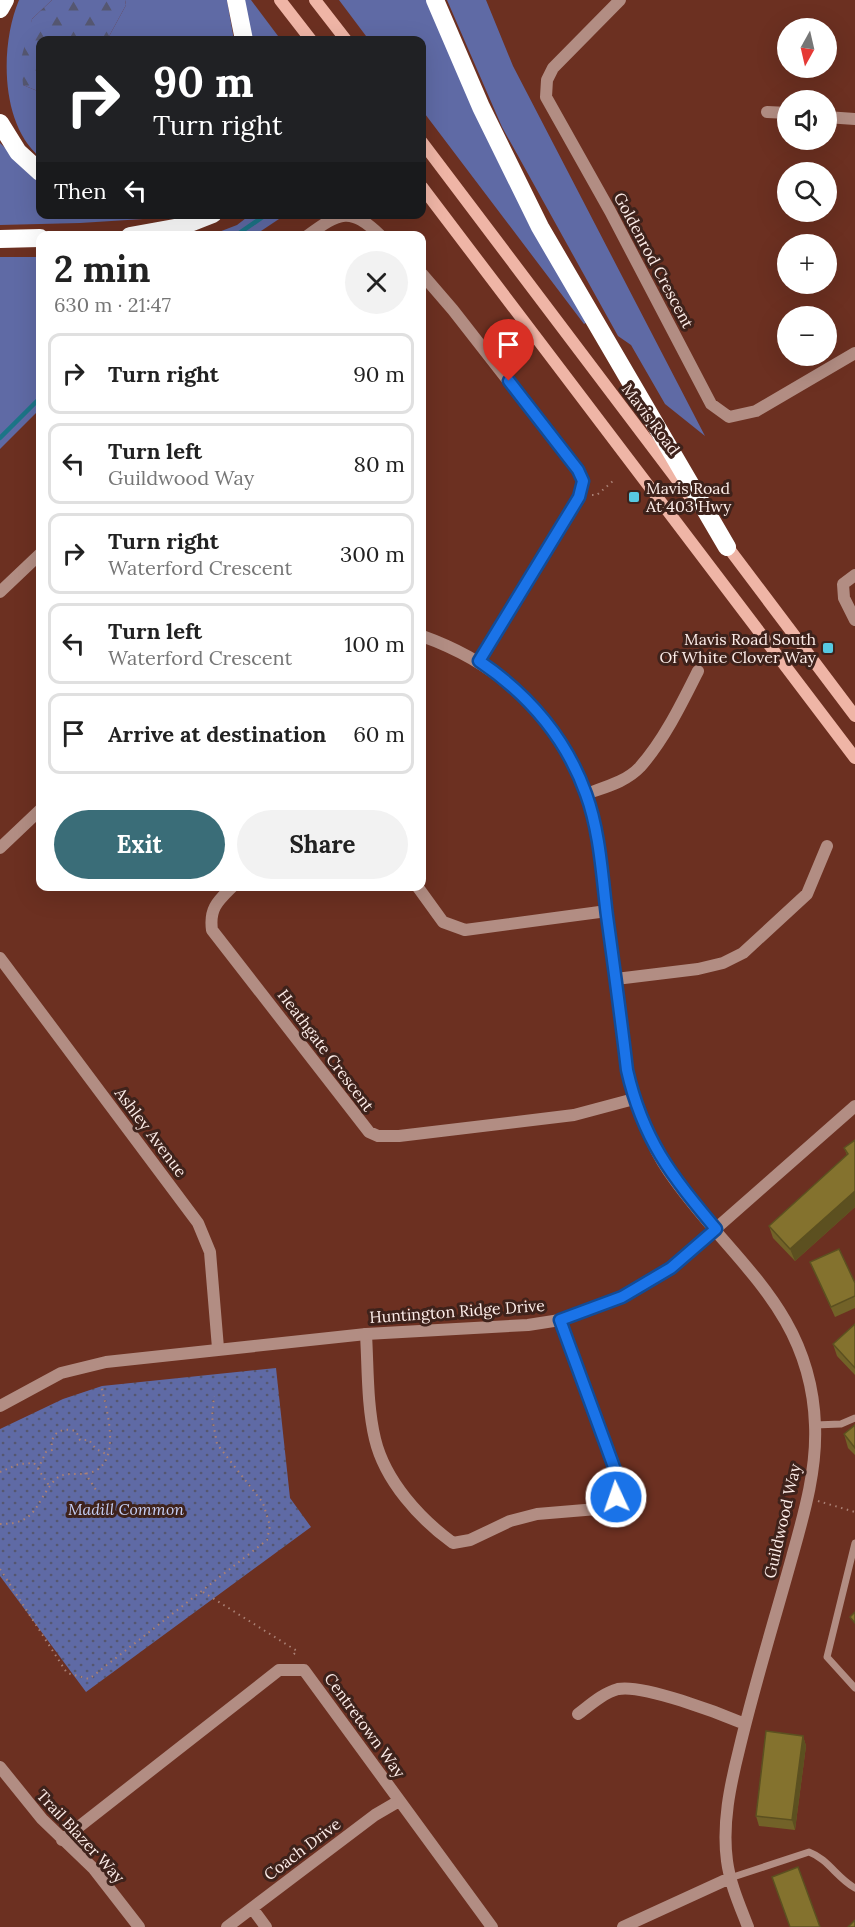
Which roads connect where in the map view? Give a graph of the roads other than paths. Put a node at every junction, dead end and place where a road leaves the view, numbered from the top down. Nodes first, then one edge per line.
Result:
1 (4, 0) edge
2 (236, 0) edge
3 (280, 0) edge
4 (315, 0) edge
5 (435, 0) edge
6 (620, 0) edge
7 (0, 9) edge
8 (242, 36) edge
9 (308, 36) edge
10 (343, 36) edge
11 (767, 112) dead end
12 (777, 112) edge
13 (837, 118) edge
14 (855, 119) edge
15 (0, 123) edge
16 (426, 147) edge
17 (36, 168) edge
18 (426, 192) edge
19 (200, 219) edge
20 (332, 219) edge
21 (363, 219) edge
22 (158, 231) edge
23 (314, 231) edge
24 (376, 231) edge
25 (36, 238) edge
26 (0, 239) edge
27 (426, 279) edge
28 (855, 353) edge
29 (727, 547) junction
30 (36, 558) edge
31 (855, 575) edge
32 (0, 591) edge
33 (855, 620) edge
34 (426, 638) edge
35 (479, 661) junction
36 (699, 671) dead end
37 (855, 716) edge
38 (855, 758) edge
39 (586, 794) junction
40 (36, 814) edge
41 (827, 846) dead end
42 (0, 848) edge
43 (228, 891) edge
44 (421, 891) edge
45 (607, 911) junction
46 (0, 958) edge
47 (616, 979) junction
48 (634, 1099) junction
49 (855, 1106) edge
50 (716, 1229) junction
51 (560, 1320) junction
52 (366, 1334) junction
53 (218, 1348) junction
54 (0, 1406) edge
55 (855, 1418) edge
56 (815, 1425) junction
57 (855, 1543) edge
58 (855, 1688) edge
59 (578, 1714) dead end
60 (745, 1724) junction
61 (0, 1767) edge
62 (399, 1801) junction
63 (62, 1840) junction
64 (730, 1878) junction
65 (855, 1888) edge
66 (252, 1908) junction
67 (139, 1927) edge
68 (227, 1927) edge
69 (266, 1927) edge
70 (492, 1927) edge
71 (623, 1927) edge
72 (748, 1927) edge

1 - 7 highway
2 - 8 highway
3 - 9 main road
4 - 10 main road
5 - 29 highway
6 - 28 street, Goldenrod Crescent
11 - 12 street
13 - 14 street
15 - 17 highway
16 - 29 main road, Mavis Road
18 - 38 main road
19 - 22 highway
20 - 23 street
21 - 24 street
25 - 26 highway
27 - 35 street
29 - 37 main road, Mavis Road
30 - 32 street
31 - 33 street
34 - 35 street, Guildwood Way
35 - 39 street, Guildwood Way
36 - 39 street
39 - 45 street, Guildwood Way
40 - 42 street
41 - 47 street
43 - 48 street, Heathgate Crescent
44 - 45 street
45 - 47 street, Guildwood Way
46 - 53 street, Ashley Avenue
47 - 48 street, Guildwood Way
48 - 50 street, Guildwood Way
49 - 50 street, Huntington Ridge Drive
50 - 51 street, Huntington Ridge Drive
50 - 56 street, Guildwood Way
51 - 52 street, Huntington Ridge Drive
51 - 52 street
52 - 53 street, Huntington Ridge Drive
53 - 54 street, Huntington Ridge Drive
55 - 56 lane
56 - 60 street, Guildwood Way
57 - 58 lane
59 - 60 street
60 - 64 street, Guildwood Way
61 - 63 street, Trail Blazer Way
62 - 63 street, Centretown Way
62 - 66 street, Coach Drive
62 - 70 street, Centretown Way
63 - 67 street, Trail Blazer Way
64 - 65 lane
64 - 71 street
64 - 72 street, Guildwood Way
66 - 68 street, Coach Drive
66 - 69 street

